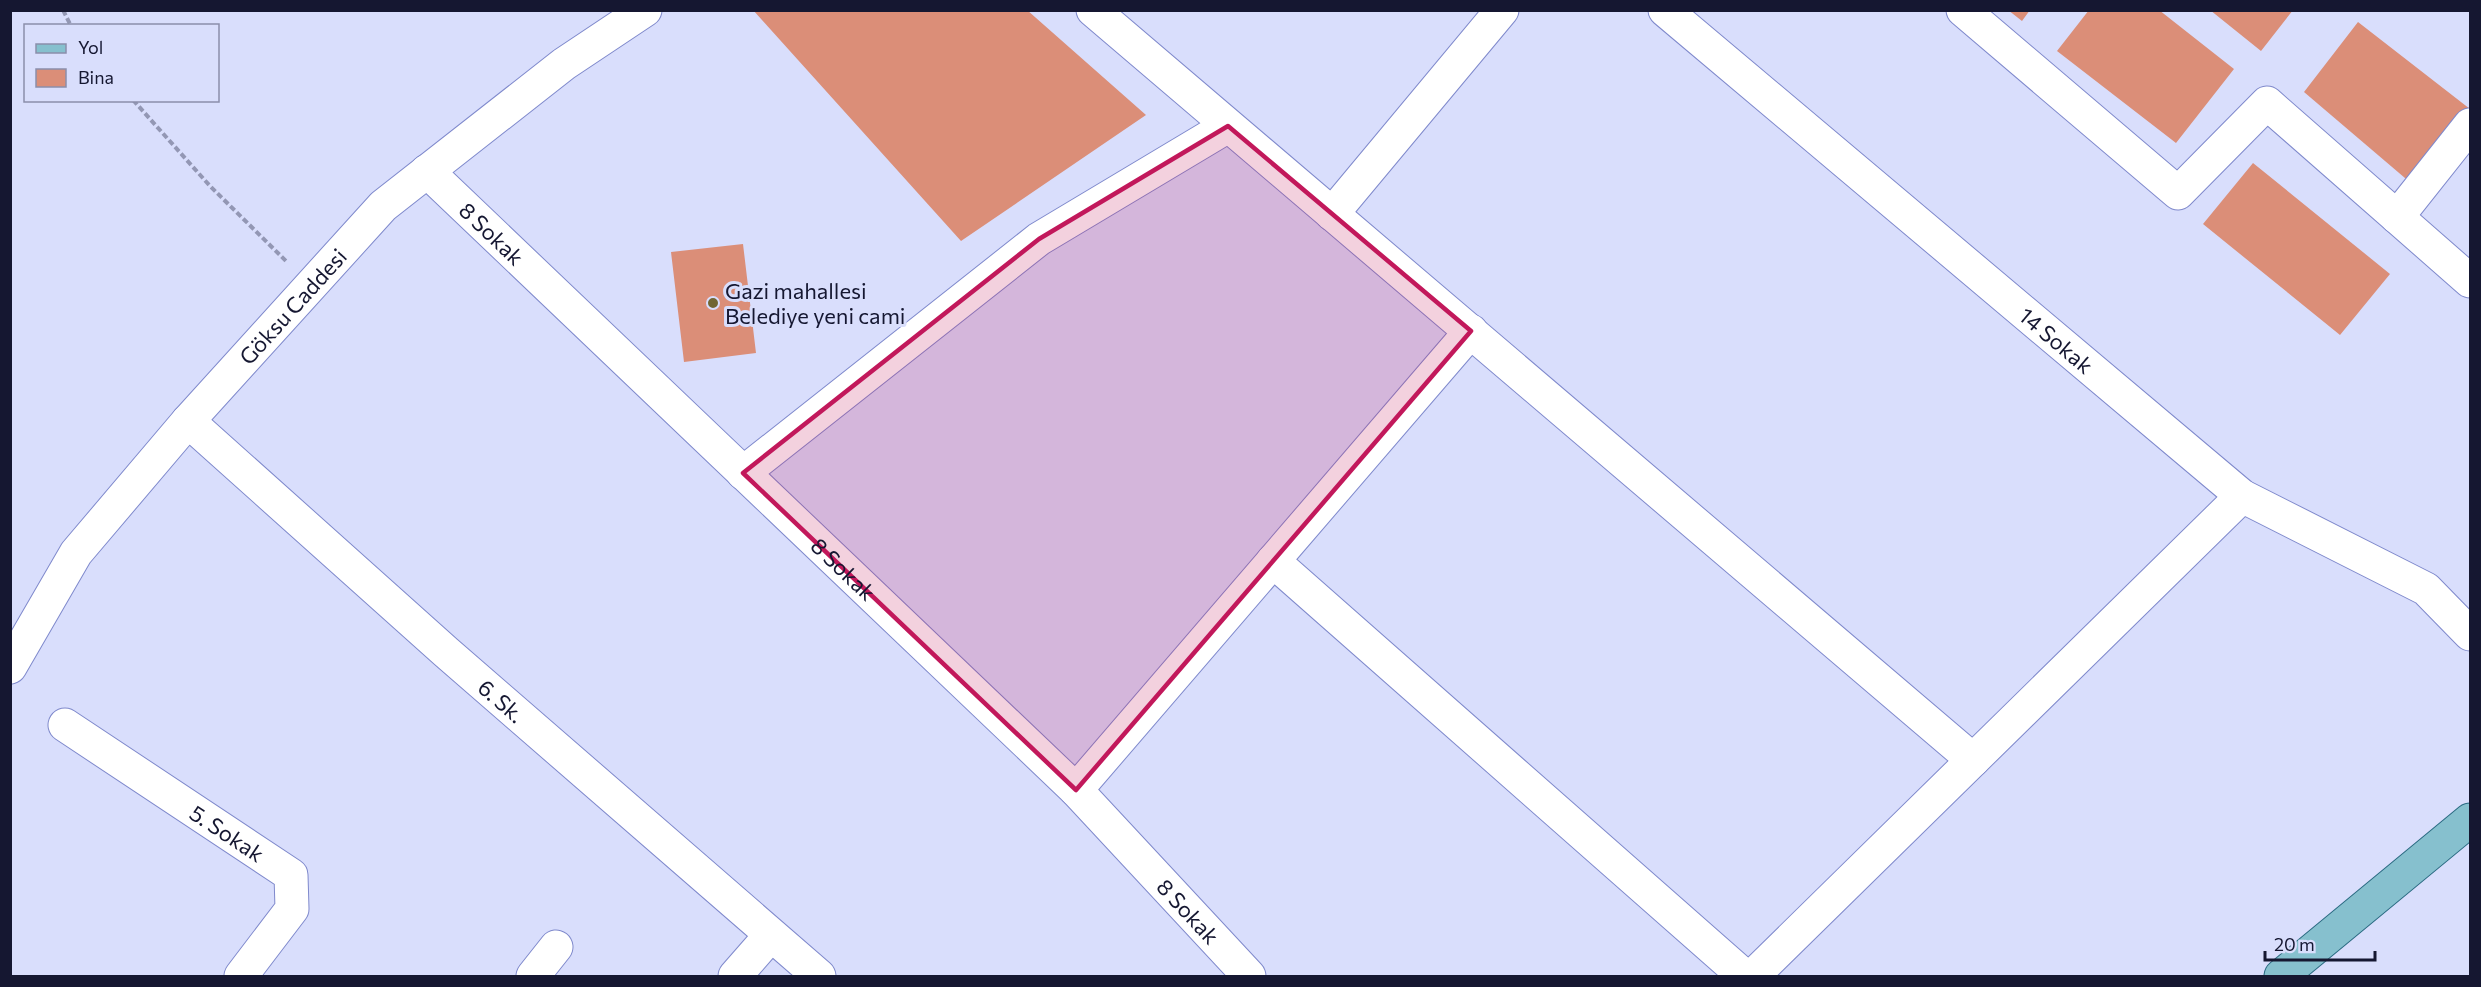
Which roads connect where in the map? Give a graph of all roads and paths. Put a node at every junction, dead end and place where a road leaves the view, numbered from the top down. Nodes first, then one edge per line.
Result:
1 (63, 10) edge
2 (645, 10) edge
3 (1093, 10) edge
4 (1502, 10) edge
5 (1665, 10) edge
6 (1963, 10) edge
7 (70, 24) edge
8 (135, 102) edge
9 (2470, 125) edge
10 (1228, 126) junction
11 (428, 171) junction
12 (1332, 214) junction
13 (2397, 217) junction
14 (2470, 281) edge
15 (310, 286) junction
16 (1470, 331) junction
17 (188, 421) junction
18 (743, 473) junction
19 (2242, 496) junction
20 (1273, 561) junction
21 (2470, 634) edge
22 (10, 668) edge
23 (65, 725) dead end
24 (1973, 760) junction
25 (1076, 790) junction
26 (2470, 820) edge
27 (770, 936) junction
28 (556, 947) dead end
29 (241, 976) edge
30 (533, 976) edge
31 (735, 976) edge
32 (819, 976) edge
33 (1249, 976) edge
34 (1744, 976) edge
35 (1753, 976) edge
36 (2281, 976) edge

1 - 7 path
2 - 11 street, Göksu Caddesi
3 - 10 street
4 - 12 street
5 - 19 street, 14 Sokak
6 - 13 street
8 - 15 path
9 - 13 street
10 - 12 street
10 - 18 street
11 - 15 street, Göksu Caddesi
11 - 18 street, 8 Sokak
12 - 16 street
13 - 14 street
15 - 17 street, Göksu Caddesi
16 - 20 street
16 - 24 street
17 - 22 street, Göksu Caddesi
17 - 27 street, 6. Sk.
18 - 25 street, 8 Sokak
19 - 21 street, 14 Sokak
19 - 24 street
20 - 25 street
20 - 34 street
23 - 29 street, 5. Sokak
24 - 35 street
25 - 33 street, 8 Sokak
26 - 36 main road
27 - 31 street
27 - 32 street, 6. Sk.
28 - 30 street

